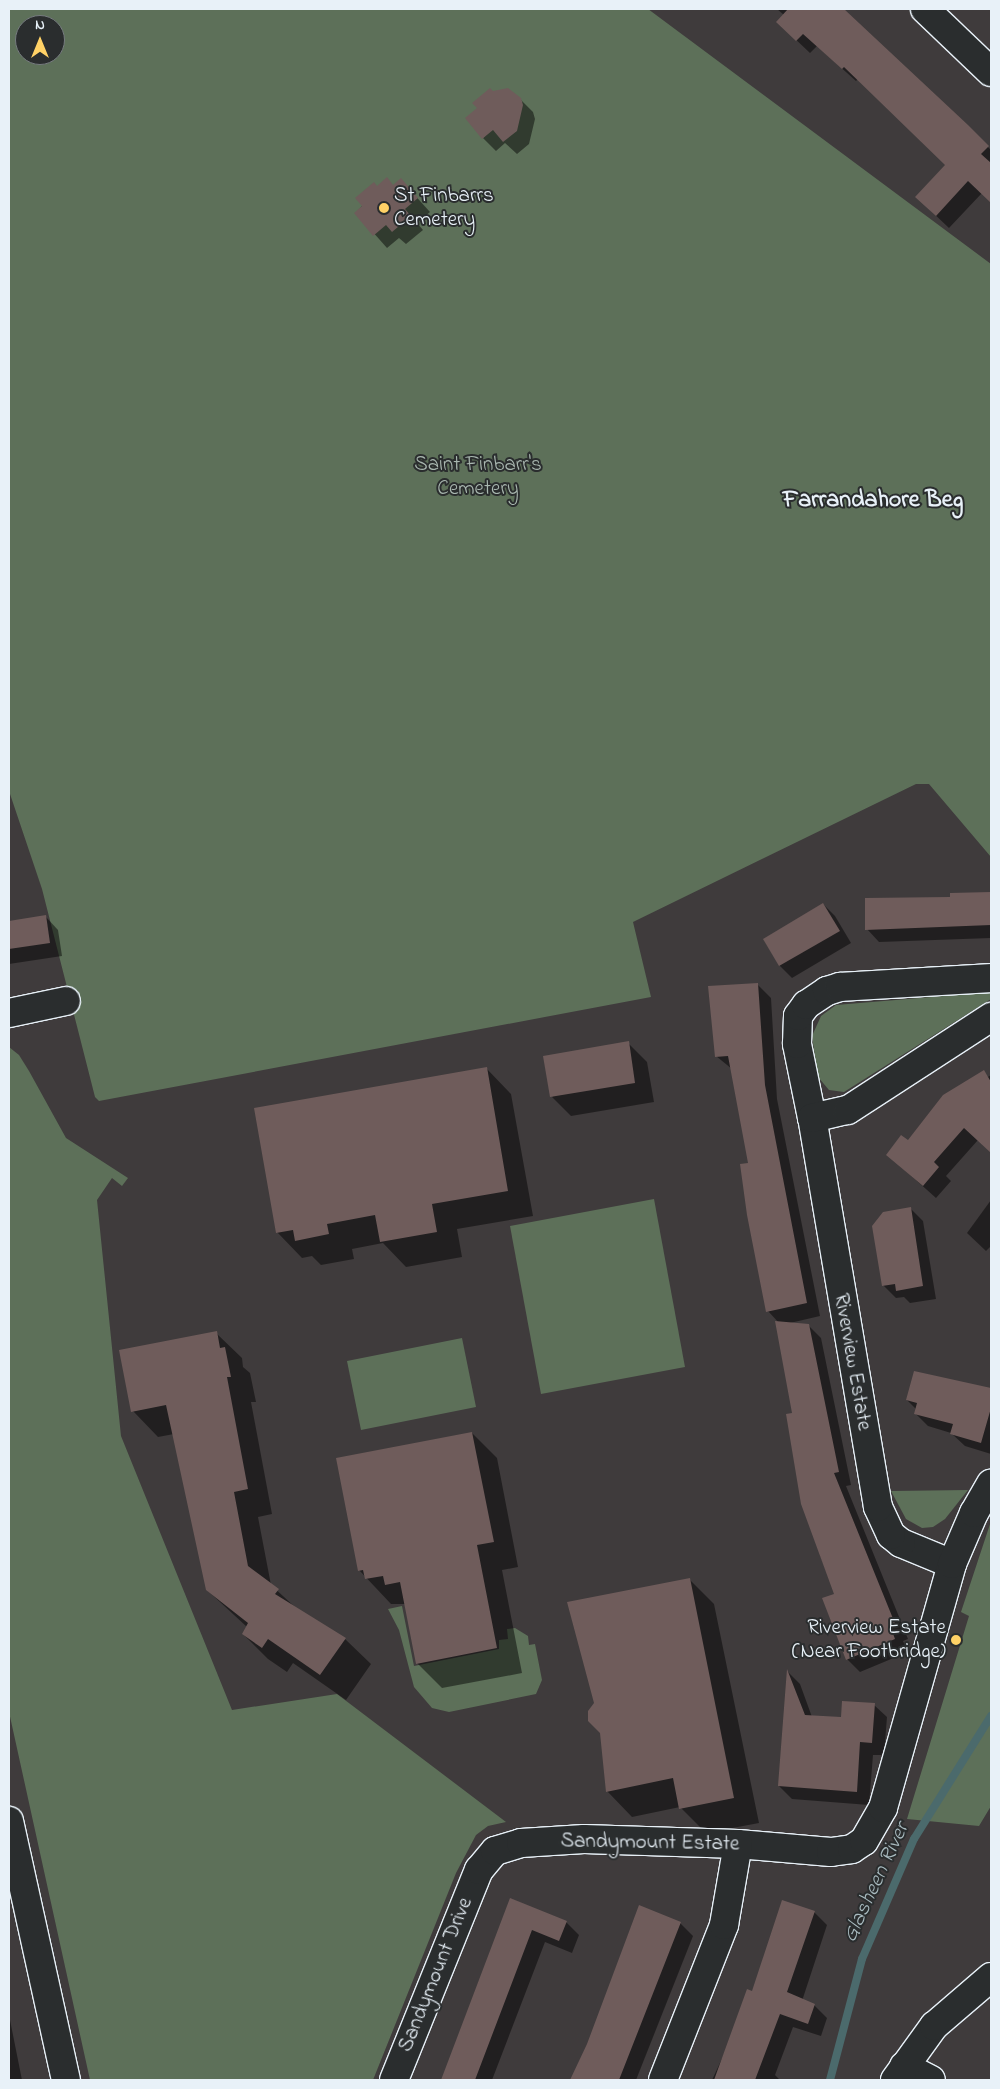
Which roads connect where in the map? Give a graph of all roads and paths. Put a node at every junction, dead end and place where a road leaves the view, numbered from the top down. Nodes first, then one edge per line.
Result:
1 (925, 9) edge
2 (991, 72) edge
3 (991, 978) edge
4 (66, 1001) dead end
5 (9, 1013) edge
6 (991, 1017) edge
7 (812, 1118) junction
8 (991, 1483) edge
9 (952, 1564) junction
10 (9, 1821) edge
11 (738, 1844) junction
12 (12, 1854) edge
13 (479, 1870) joint
14 (991, 1977) edge
15 (900, 2073) edge
16 (66, 2080) edge
17 (394, 2080) edge
18 (663, 2080) edge
19 (931, 2080) edge

1 - 2 street
3 - 7 street, Riverview Estate
4 - 5 street
6 - 7 street
7 - 9 street, Riverview Estate
8 - 9 street
9 - 11 street, Sandymount Estate
10 - 12 street
11 - 13 street, Sandymount Estate
11 - 18 street
12 - 16 street
13 - 17 street, Sandymount Drive
14 - 15 street
15 - 19 street

